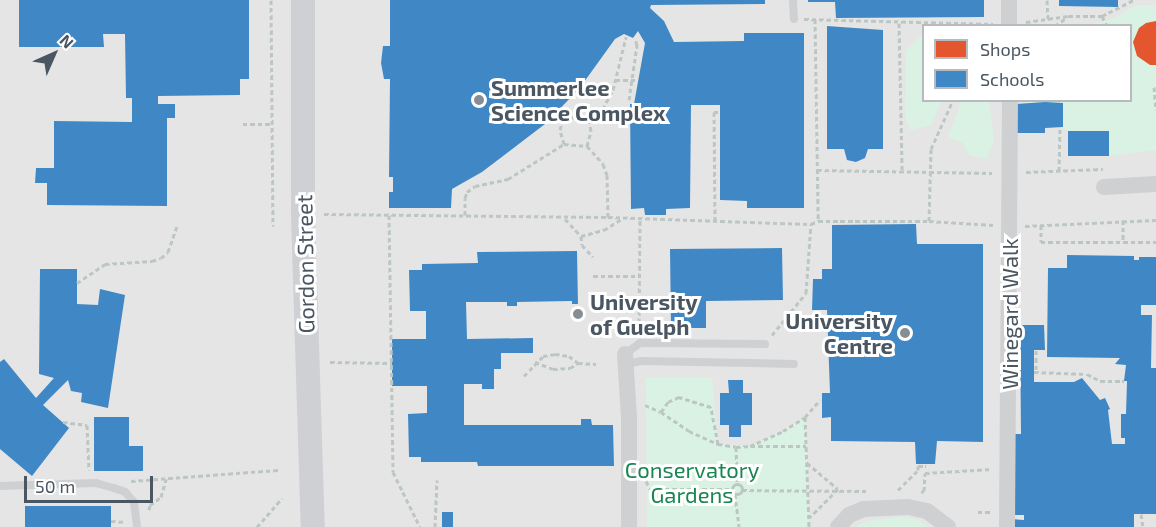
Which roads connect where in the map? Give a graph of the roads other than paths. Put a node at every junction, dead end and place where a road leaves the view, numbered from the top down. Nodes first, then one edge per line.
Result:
1 (303, 0) edge
2 (793, 0) edge
3 (1009, 0) edge
4 (794, 19) road end
5 (1010, 24) edge
6 (1010, 102) edge
7 (1156, 184) edge
8 (1104, 187) dead end
9 (765, 344) road end
10 (626, 359) junction
11 (795, 364) dead end
12 (0, 486) edge
13 (138, 527) edge
14 (313, 527) edge
15 (629, 527) edge
16 (838, 527) edge
17 (948, 527) edge
18 (1007, 527) edge

1 - 14 main road, Gordon Street
2 - 4 lane
3 - 5 street
6 - 18 street, Winegard Walk
7 - 8 street
9 - 10 lane
10 - 11 lane
10 - 15 street
12 - 13 lane
16 - 17 street

